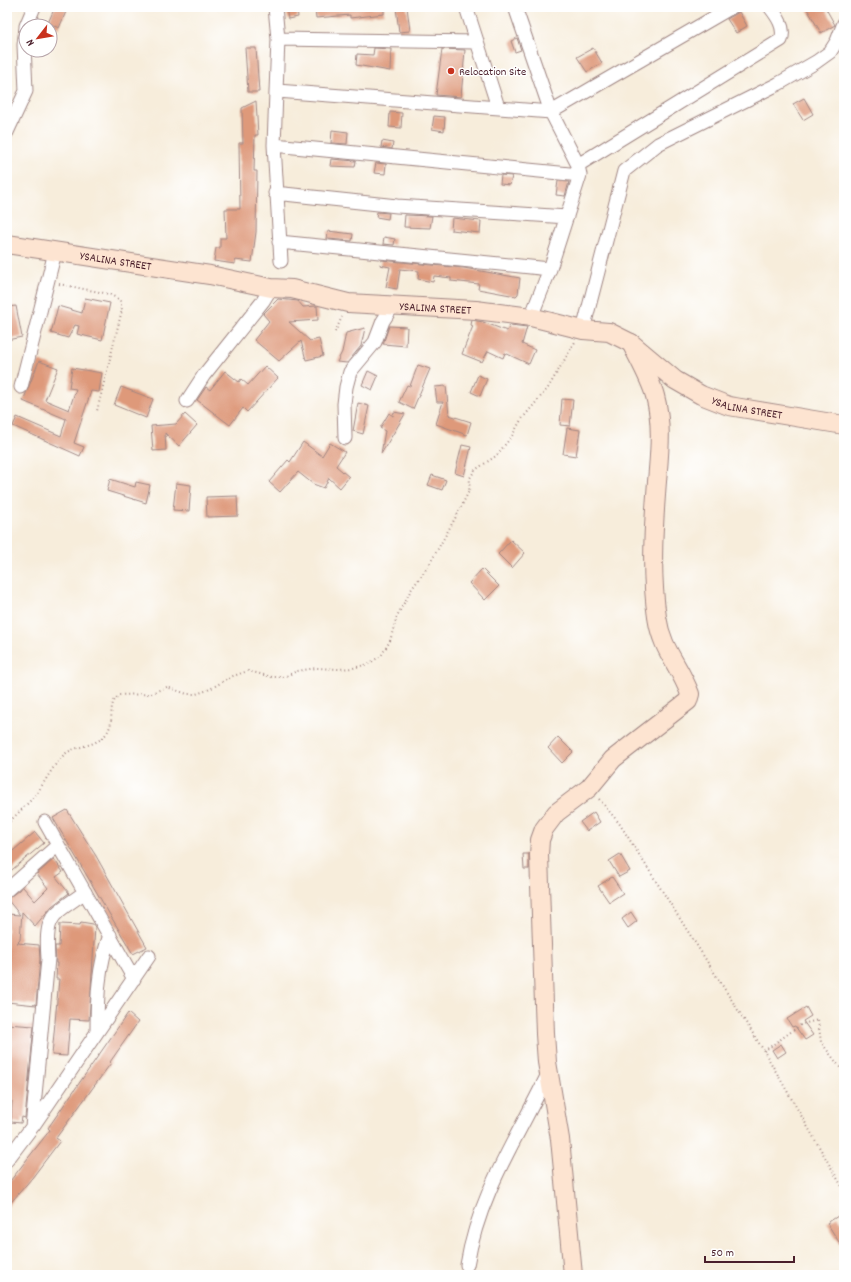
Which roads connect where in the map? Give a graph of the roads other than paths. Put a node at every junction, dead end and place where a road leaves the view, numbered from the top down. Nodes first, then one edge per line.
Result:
1 (34, 7) edge
2 (275, 7) edge
3 (466, 7) edge
4 (516, 7) edge
5 (732, 7) edge
6 (770, 7) edge
7 (29, 18) edge
8 (844, 23) edge
9 (278, 39) junction
10 (477, 42) junction
11 (25, 58) edge
12 (277, 91) junction
13 (498, 108) junction
14 (551, 112) junction
15 (7, 132) edge
16 (274, 145) junction
17 (579, 170) junction
18 (276, 193) junction
19 (567, 218) junction
20 (279, 242) junction
21 (7, 244) edge
22 (55, 252) junction
23 (281, 261) dead end
24 (550, 269) junction
25 (271, 288) junction
26 (392, 307) junction
27 (531, 318) junction
28 (583, 330) junction
29 (631, 343) junction
30 (21, 387) dead end
31 (187, 401) dead end
32 (844, 426) edge
33 (345, 438) dead end
34 (45, 822) dead end
35 (58, 845) junction
36 (7, 890) edge
37 (85, 892) junction
38 (110, 935) junction
39 (150, 956) dead end
40 (134, 979) junction
41 (97, 1032) junction
42 (549, 1072) junction
43 (32, 1127) junction
44 (7, 1160) edge
45 (467, 1265) dead end
46 (573, 1275) edge

1 - 7 street
2 - 9 street
3 - 10 street
4 - 14 street
5 - 14 street
6 - 17 street
8 - 28 street
9 - 10 street
9 - 12 street
10 - 13 street
11 - 15 street
12 - 13 street
12 - 16 street
13 - 14 street
14 - 17 street
16 - 17 street
16 - 18 street
17 - 19 street
18 - 19 street
18 - 20 street
19 - 24 street
20 - 23 street
20 - 24 street
21 - 22 street, YSALINA STREET
22 - 25 street, YSALINA STREET
22 - 30 street
24 - 27 street
25 - 26 street, YSALINA STREET
25 - 31 street
26 - 27 street, YSALINA STREET
26 - 33 street
27 - 28 street, YSALINA STREET
28 - 29 street, YSALINA STREET
29 - 32 street, YSALINA STREET
29 - 42 street
34 - 35 street
35 - 36 street
35 - 37 street
37 - 38 street
37 - 43 street
38 - 40 street
38 - 41 street
39 - 40 street
40 - 41 street
41 - 43 street
42 - 45 street
42 - 46 street
43 - 44 street

